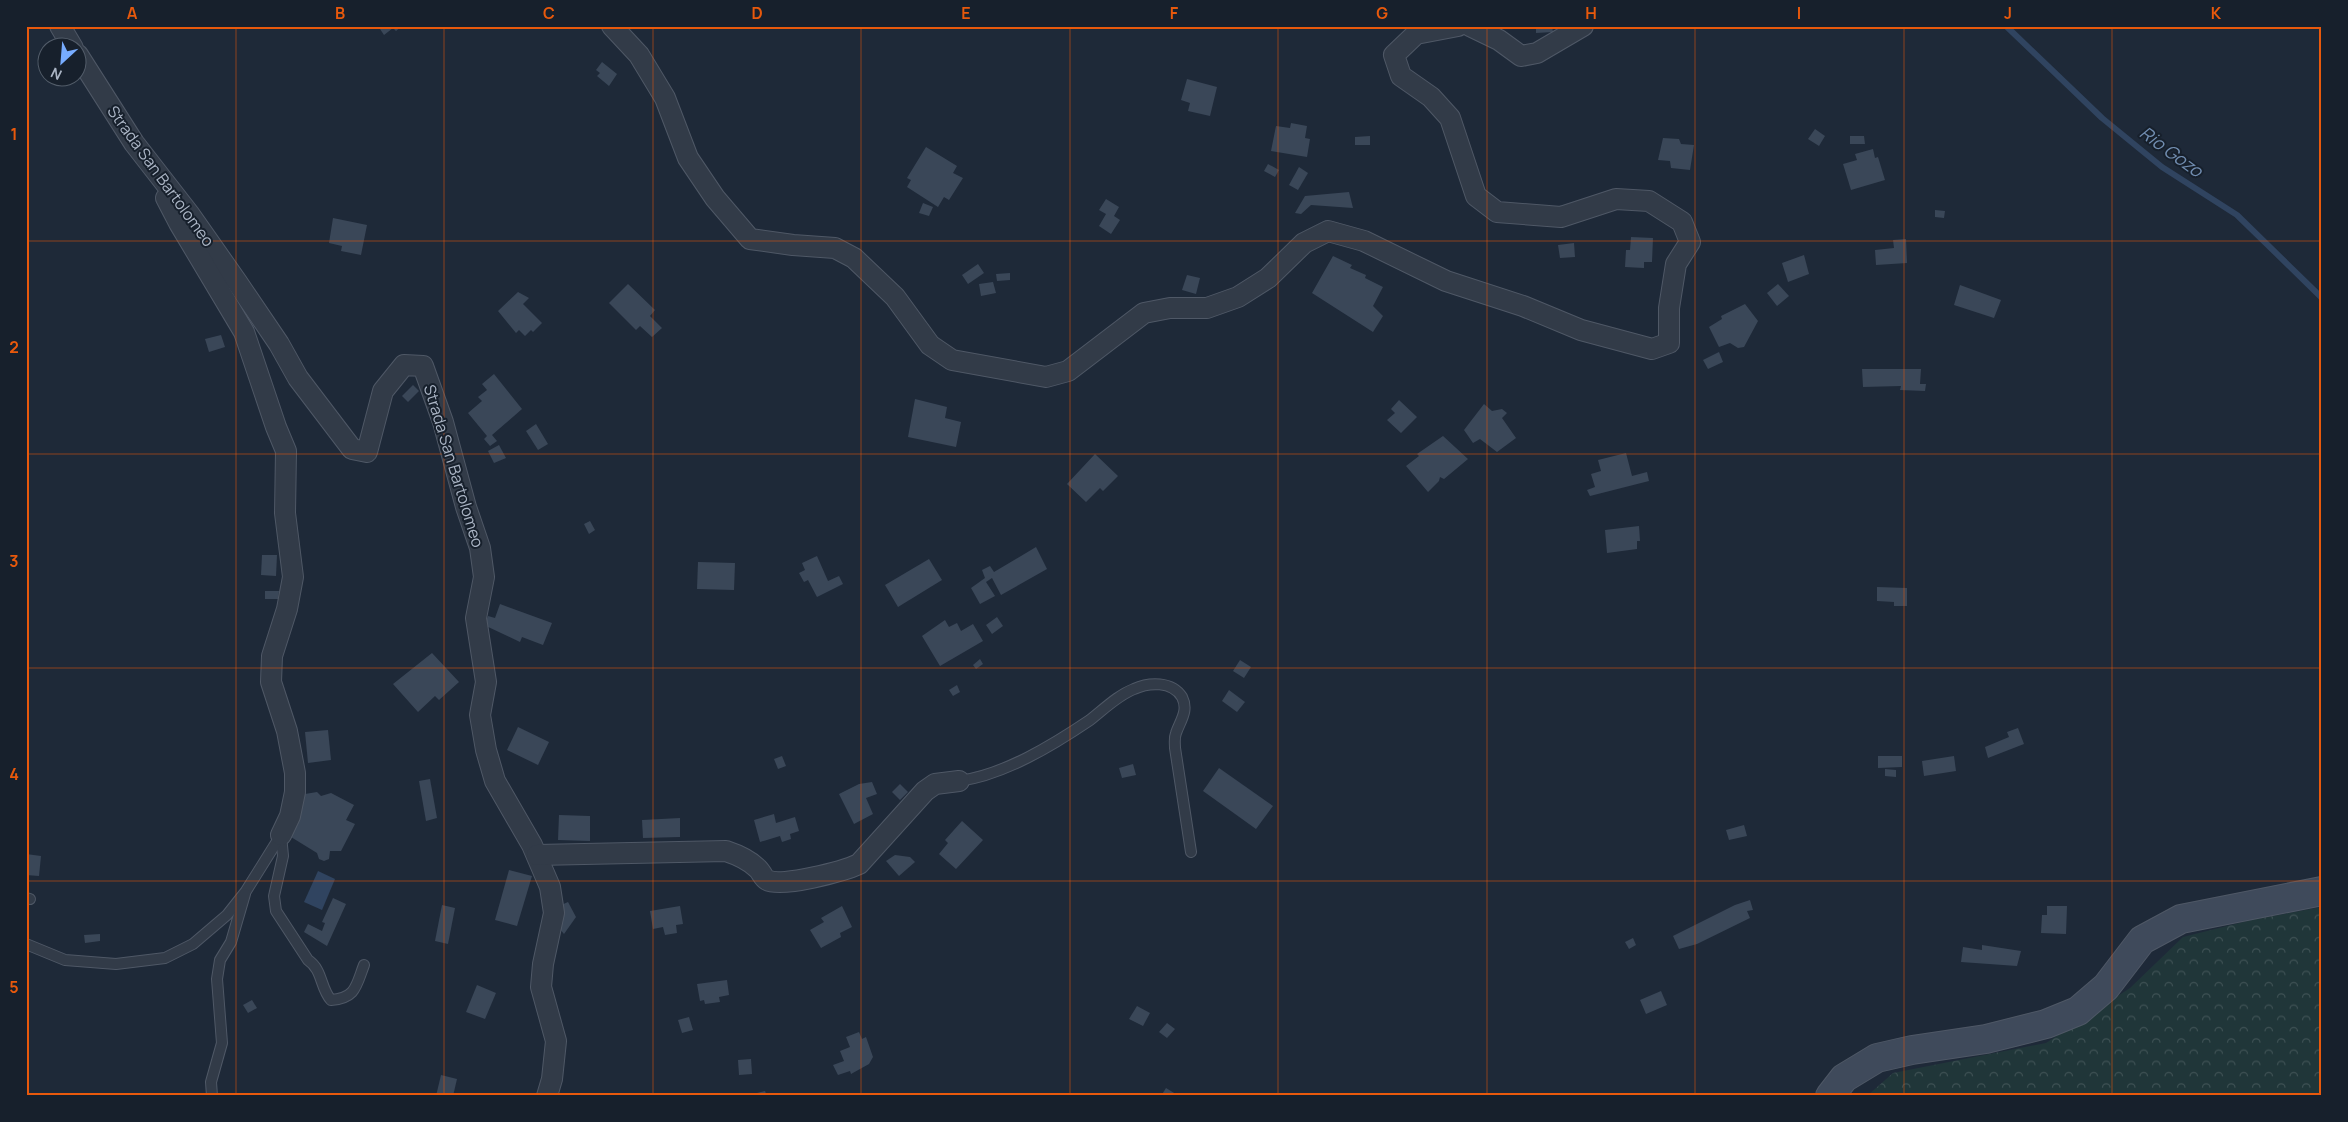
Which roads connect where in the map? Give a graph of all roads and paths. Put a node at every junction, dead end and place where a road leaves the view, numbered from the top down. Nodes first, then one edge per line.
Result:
1 (60, 26) edge
2 (612, 26) edge
3 (1458, 26) edge
4 (1470, 26) edge
5 (1582, 26) edge
6 (67, 38) edge
7 (88, 71) edge
8 (160, 177) junction
9 (959, 781) joint
10 (280, 835) junction
11 (1191, 852) dead end
12 (537, 855) junction
13 (2322, 891) edge
14 (246, 892) junction
15 (26, 944) edge
16 (364, 965) dead end
17 (212, 1096) edge
18 (547, 1096) edge
19 (1830, 1096) edge

1 - 6 street
2 - 3 street
4 - 5 street
7 - 8 street, Strada San Bartolomeo
8 - 10 street
8 - 12 street, Strada San Bartolomeo
9 - 11 lane
9 - 12 street
10 - 14 lane
10 - 16 lane
12 - 18 street, Strada San Bartolomeo
13 - 19 main road
14 - 15 lane
14 - 17 lane

